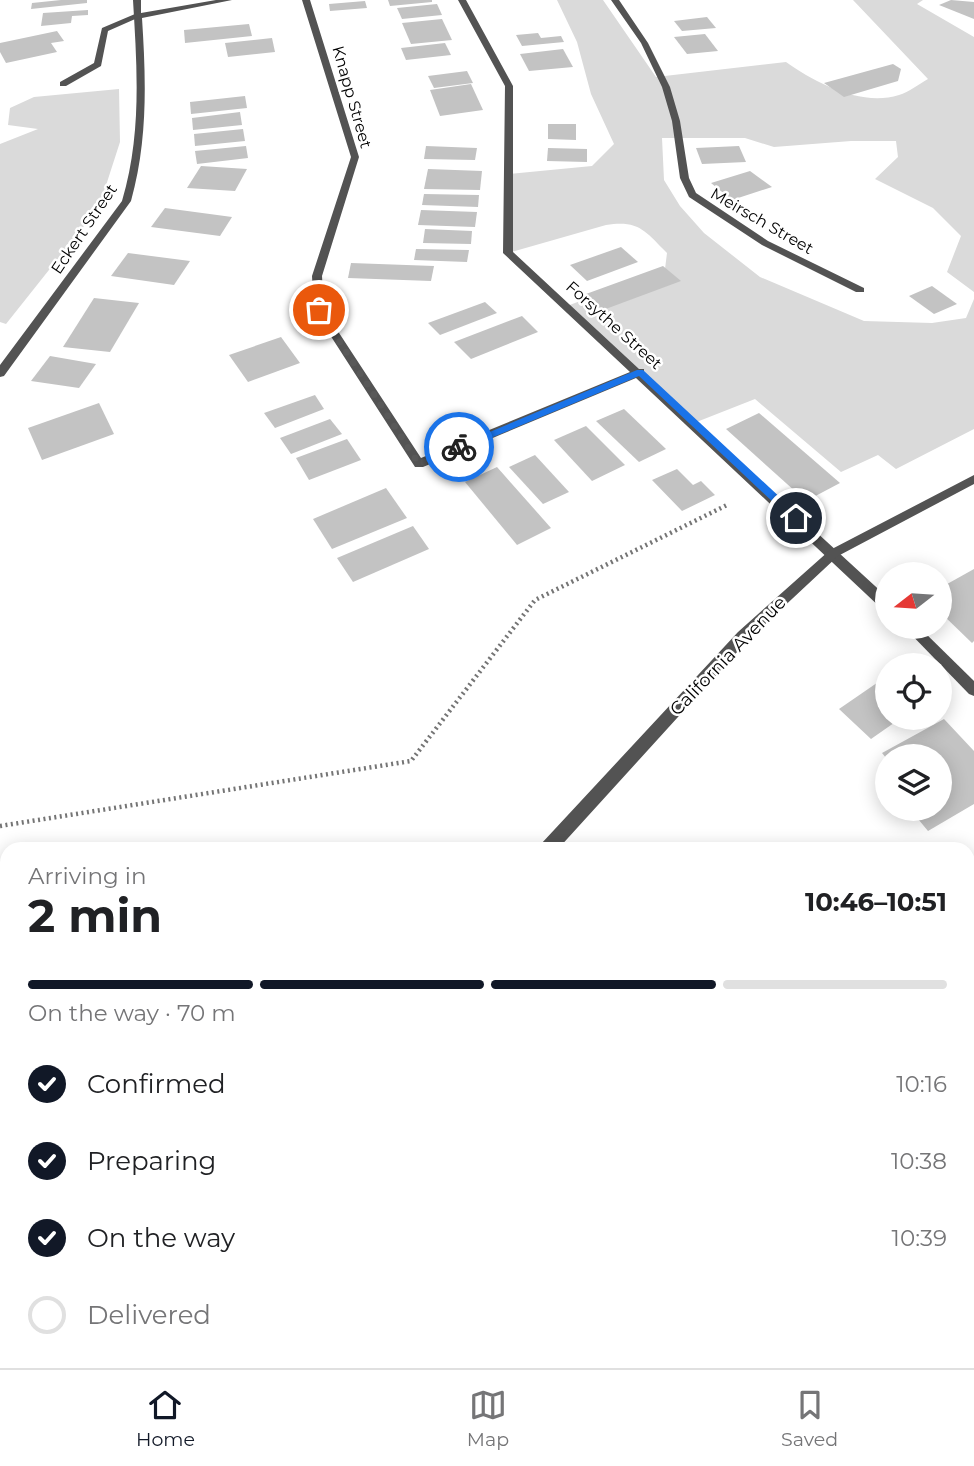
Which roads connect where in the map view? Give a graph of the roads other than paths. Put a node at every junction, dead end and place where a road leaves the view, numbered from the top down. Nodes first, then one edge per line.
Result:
1 (137, 0) edge
2 (229, 0) edge
3 (306, 0) edge
4 (462, 0) edge
5 (615, 0) edge
6 (138, 16) junction
7 (63, 84) dead end
8 (860, 290) dead end
9 (640, 372) junction
10 (0, 373) edge
11 (974, 479) edge
12 (834, 553) junction
13 (875, 593) edge
14 (922, 639) edge
15 (974, 690) edge
16 (553, 842) edge

1 - 6 street, Eckert Street
2 - 6 street
3 - 9 street, Knapp Street
4 - 9 street, Forsythe Street
5 - 8 street, Meirsch Street
6 - 7 street
6 - 10 street, Eckert Street
9 - 12 street, Forsythe Street
11 - 12 street, California Avenue
12 - 13 street, Forsythe Street
12 - 16 street, California Avenue
14 - 15 street

